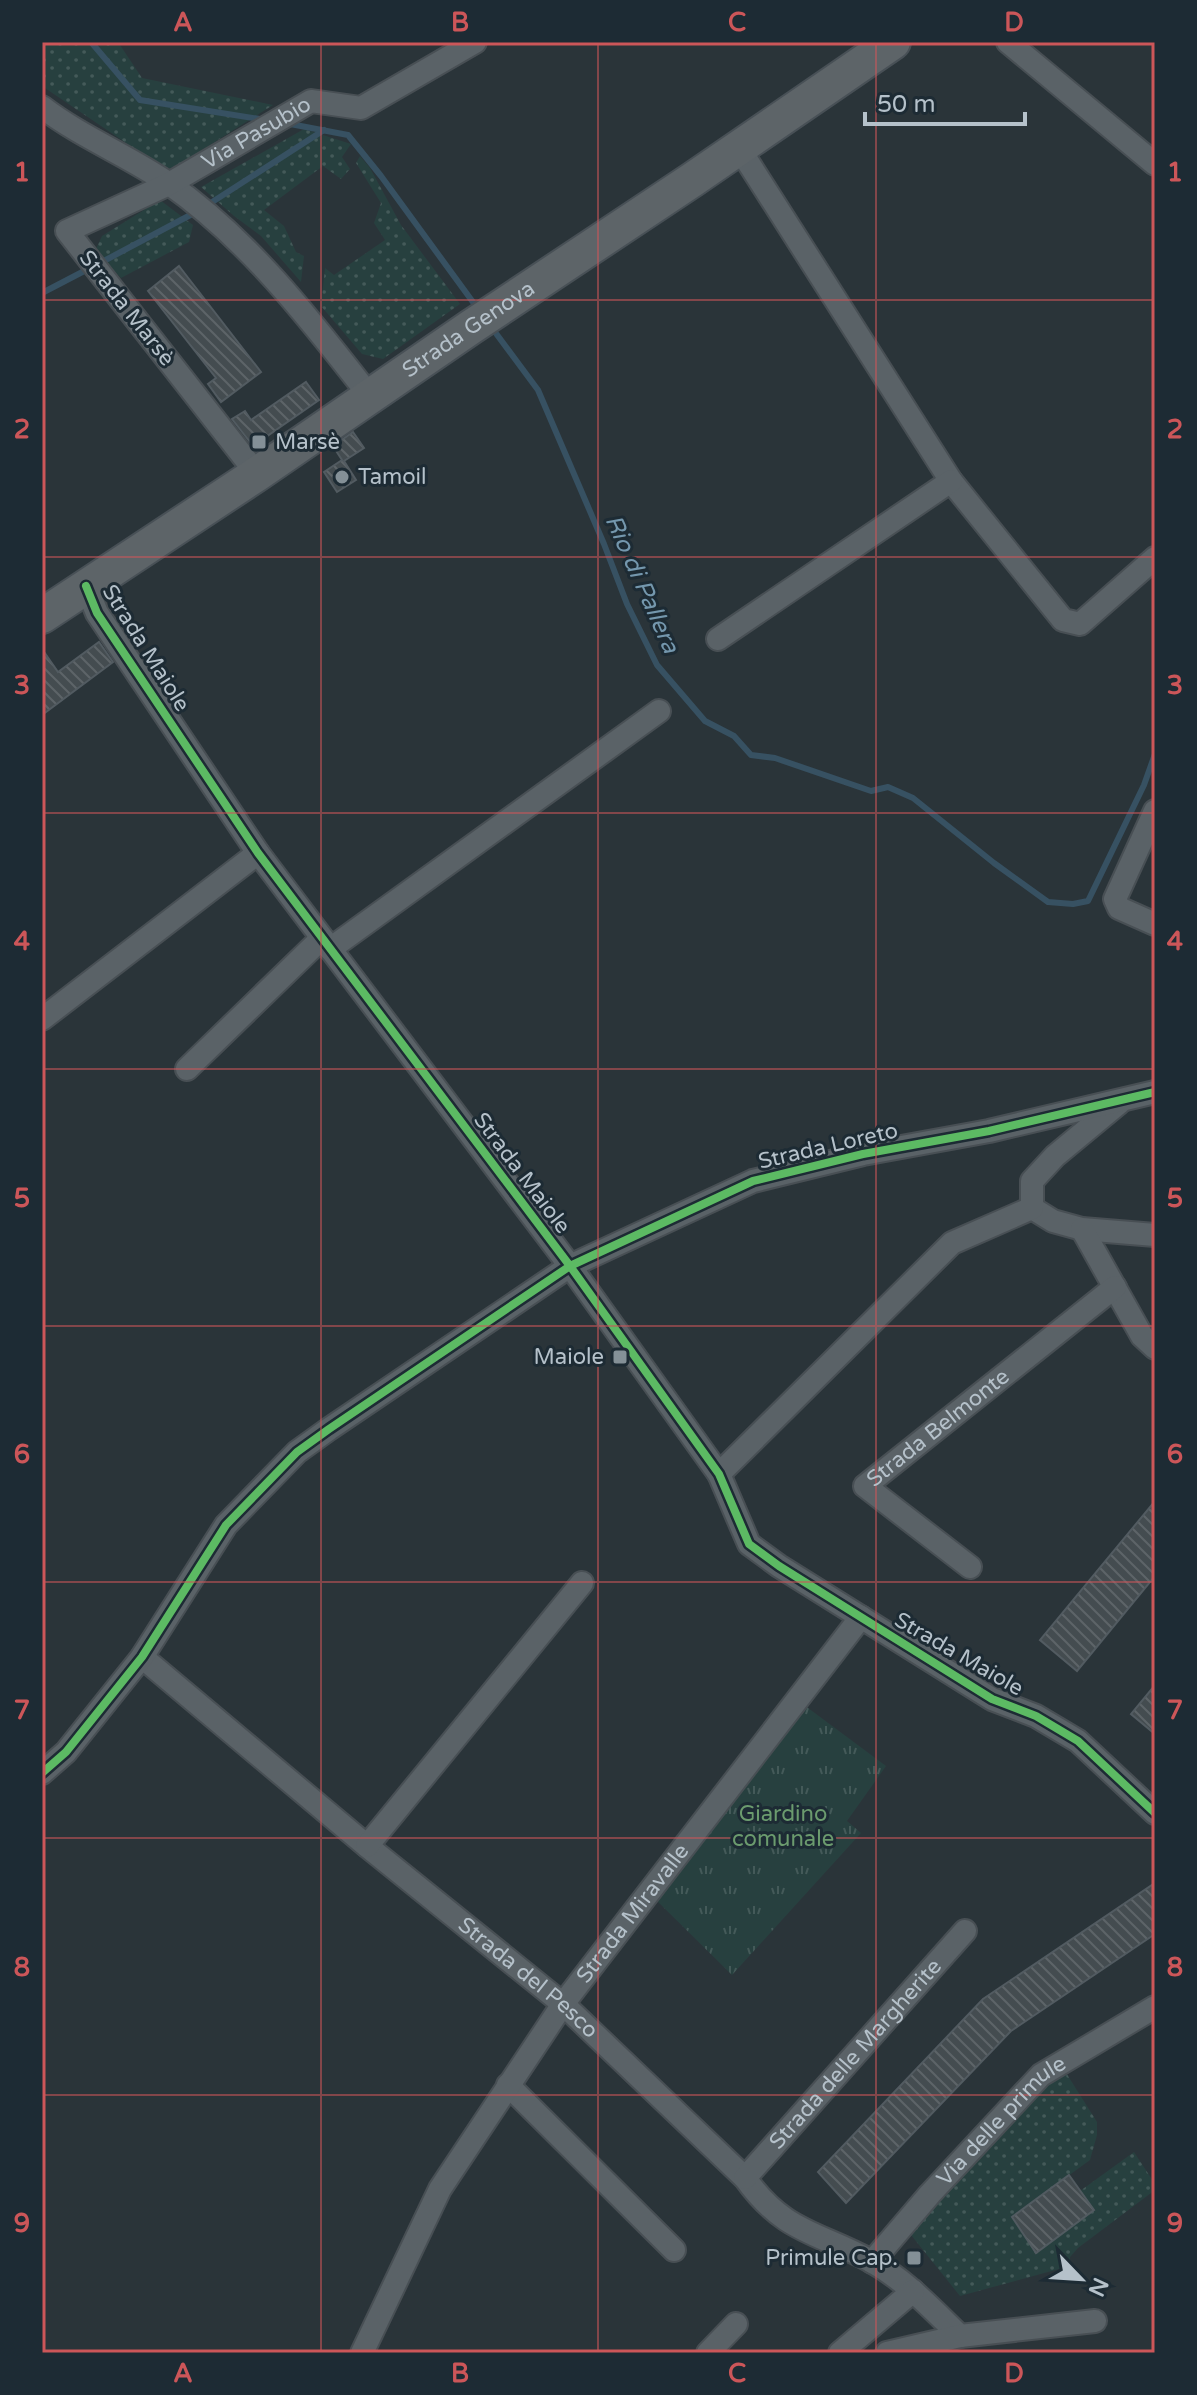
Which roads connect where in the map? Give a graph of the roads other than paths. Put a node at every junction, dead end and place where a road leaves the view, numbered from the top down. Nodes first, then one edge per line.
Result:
1 (475, 42) edge
2 (893, 42) edge
3 (1008, 42) edge
4 (42, 107) edge
5 (739, 148) junction
6 (1155, 164) edge
7 (177, 190) junction
8 (369, 395) junction
9 (257, 474) junction
10 (951, 481) junction
11 (1155, 558) edge
12 (86, 586) junction
13 (42, 616) edge
14 (718, 639) dead end
15 (659, 711) dead end
16 (1155, 811) edge
17 (258, 853) junction
18 (1155, 924) edge
19 (326, 943) junction
20 (42, 1019) edge
21 (187, 1069) dead end
22 (1155, 1092) edge
23 (1125, 1099) junction
24 (1032, 1208) junction
25 (1082, 1229) junction
26 (1155, 1235) edge
27 (570, 1266) junction
28 (1115, 1287) junction
29 (1155, 1348) edge
30 (719, 1474) junction
31 (970, 1567) dead end
32 (582, 1583) dead end
33 (861, 1617) junction
34 (142, 1657) junction
35 (42, 1773) edge
36 (1155, 1813) edge
37 (367, 1846) junction
38 (965, 1931) dead end
39 (563, 2004) junction
40 (1155, 2007) edge
41 (508, 2085) junction
42 (745, 2178) junction
43 (674, 2250) dead end
44 (872, 2262) junction
45 (913, 2291) junction
46 (1095, 2321) dead end
47 (736, 2324) dead end
48 (960, 2336) junction
49 (367, 2351) edge
50 (708, 2353) edge
51 (840, 2353) edge
52 (887, 2353) edge

1 - 7 street, Via Pasubio
2 - 5 main road, Strada Genova
3 - 6 street
4 - 7 street
5 - 8 main road, Strada Genova
5 - 10 street
7 - 8 street
7 - 9 street, Strada Marsè
8 - 9 main road, Strada Genova
9 - 12 main road, Strada Genova
10 - 11 street
10 - 14 street
12 - 13 main road, Strada Genova
12 - 17 street, Strada Maiole
15 - 19 street
16 - 18 street
17 - 19 street, Strada Maiole
17 - 20 street
19 - 21 street
19 - 27 street, Strada Maiole
22 - 23 street, Strada Loreto
23 - 24 street
23 - 27 street, Strada Loreto
24 - 25 street
24 - 30 street
25 - 26 street
25 - 28 street
27 - 30 street, Strada Maiole
27 - 34 street, Strada Loreto
28 - 29 street
28 - 31 street, Strada Belmonte
30 - 33 street, Strada Maiole
32 - 37 street
33 - 36 street, Strada Maiole
33 - 39 street, Strada Miravalle
34 - 35 street, Strada Loreto
34 - 37 street, Strada del Pesco
37 - 39 street, Strada del Pesco
38 - 42 street, Strada delle Margherite
39 - 41 street, Strada Miravalle
39 - 42 street, Strada del Pesco
40 - 44 street, Via delle primule
41 - 43 street
41 - 49 street, Strada Miravalle
42 - 44 street, Strada del Pesco
44 - 45 street, Strada del Pesco
45 - 48 street, Strada del Pesco
45 - 51 street
46 - 48 street
47 - 50 street
48 - 52 street

